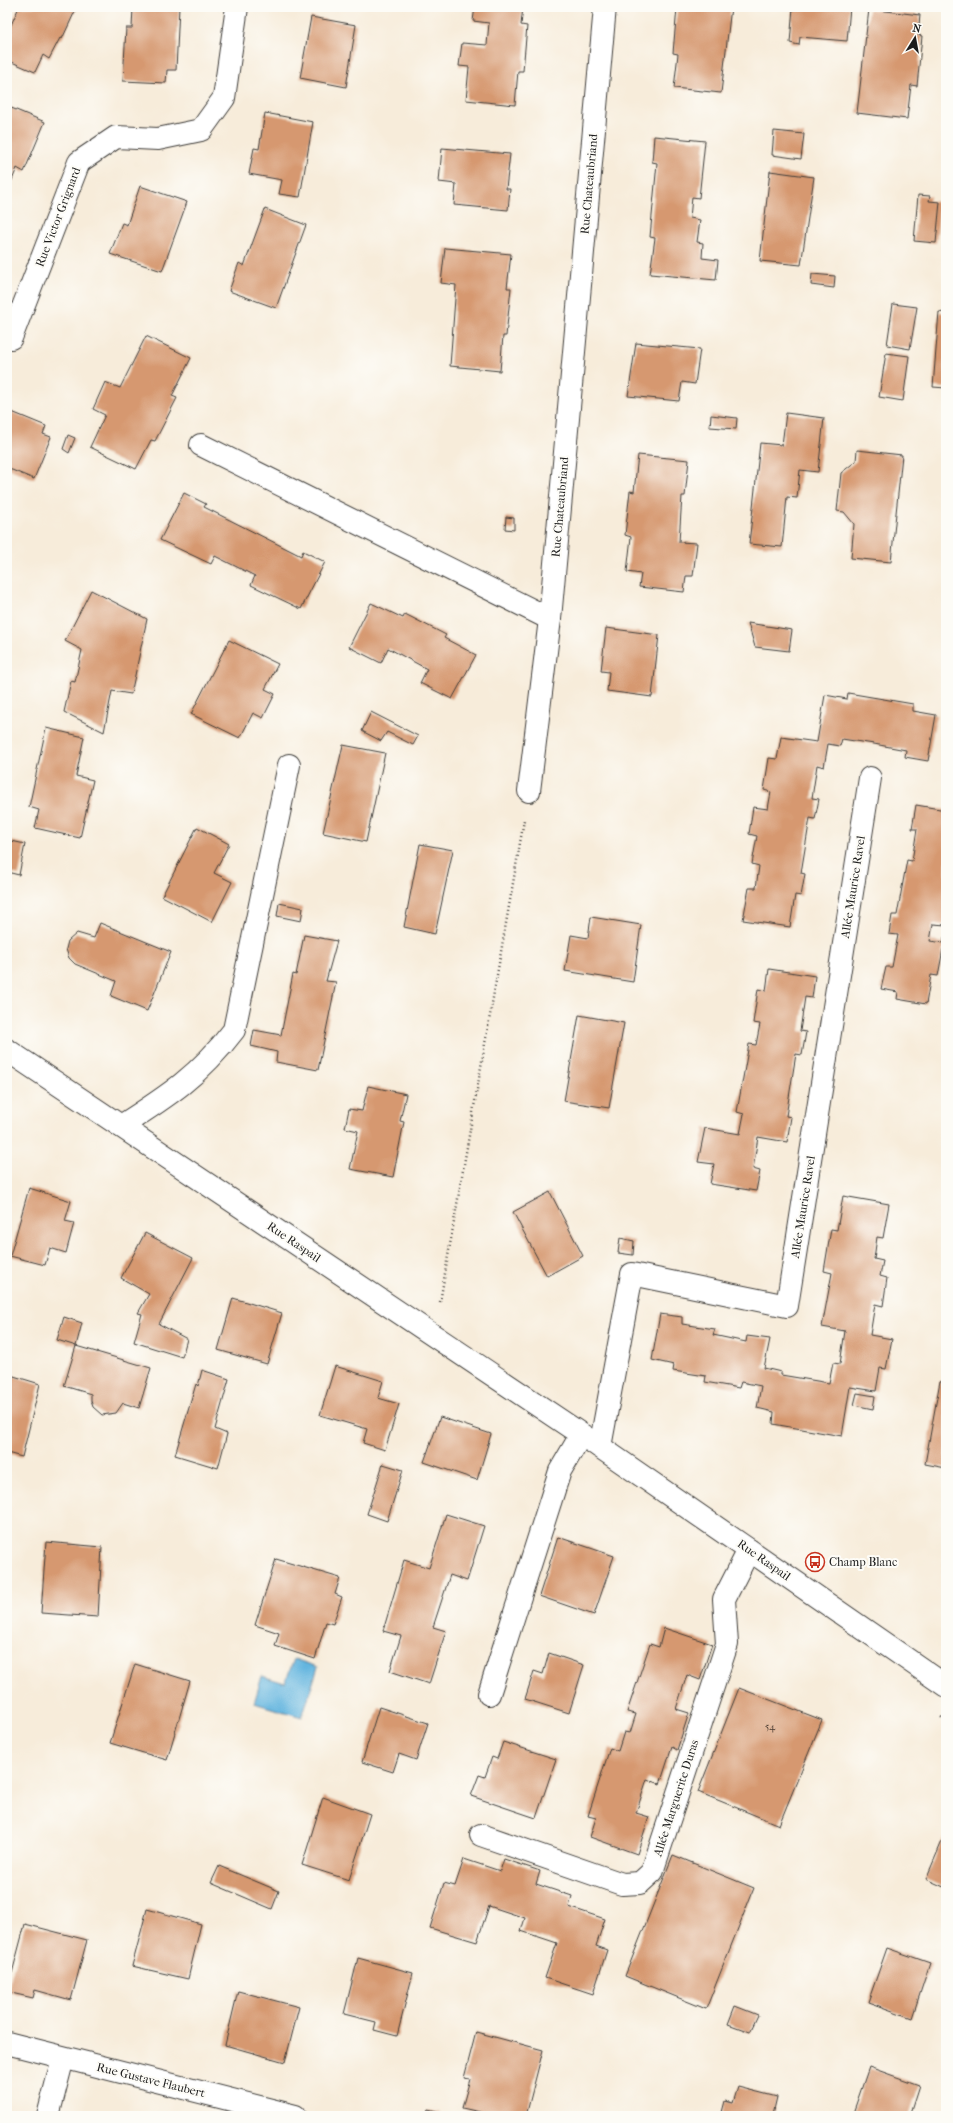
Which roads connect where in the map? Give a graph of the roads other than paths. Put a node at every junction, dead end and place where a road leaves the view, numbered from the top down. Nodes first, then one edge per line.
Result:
1 (237, 7) edge
2 (605, 7) edge
3 (11, 338) dead end
4 (201, 445) dead end
5 (550, 619) junction
6 (289, 765) dead end
7 (870, 778) dead end
8 (529, 791) road end
9 (7, 1050) edge
10 (121, 1126) junction
11 (581, 1435) junction
12 (600, 1447) junction
13 (749, 1550) junction
14 (946, 1686) edge
15 (489, 1694) dead end
16 (482, 1835) dead end
17 (7, 2044) edge
18 (62, 2058) junction
19 (48, 2116) edge
20 (295, 2116) edge

1 - 3 street, Rue Victor Grignard
2 - 5 street, Rue Chateaubriand
4 - 5 street
5 - 8 street, Rue Chateaubriand
6 - 10 street
7 - 12 street, Allée Maurice Ravel
9 - 10 street, Rue Raspail
10 - 11 street, Rue Raspail
11 - 12 street, Rue Raspail
11 - 15 street
12 - 13 street, Rue Raspail
13 - 14 street, Rue Raspail
13 - 16 street, Allée Marguerite Duras
17 - 18 street, Rue Gustave Flaubert
18 - 19 street
18 - 20 street, Rue Gustave Flaubert

